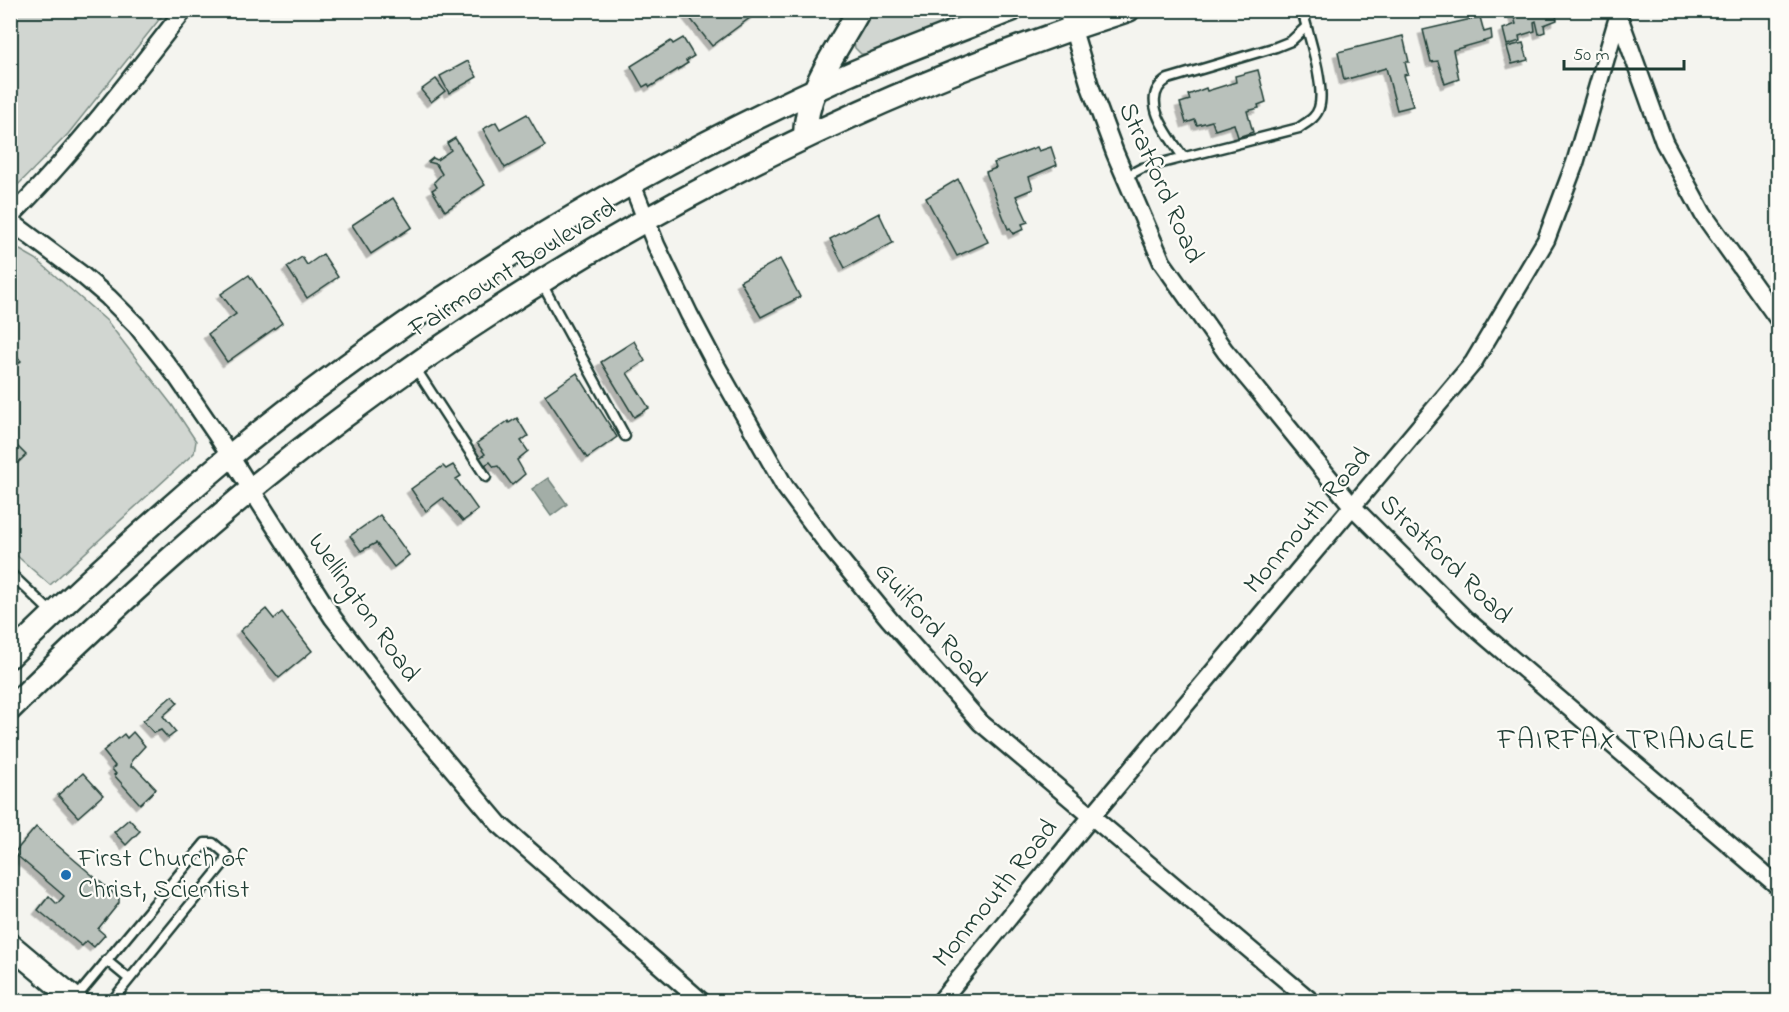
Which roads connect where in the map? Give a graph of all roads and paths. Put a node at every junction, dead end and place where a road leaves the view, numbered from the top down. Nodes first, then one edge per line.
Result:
1 (184, 10) edge
2 (859, 10) edge
3 (1011, 10) edge
4 (1128, 10) edge
5 (1302, 10) edge
6 (1618, 14) edge
7 (1070, 19) edge
8 (1306, 27) junction
9 (814, 92) junction
10 (805, 137) junction
11 (1183, 157) junction
12 (1125, 177) junction
13 (633, 184) junction
14 (10, 219) edge
15 (646, 219) junction
16 (541, 281) junction
17 (1779, 319) edge
18 (414, 365) junction
19 (624, 436) dead end
20 (231, 456) junction
21 (486, 477) dead end
22 (252, 489) junction
23 (1353, 507) junction
24 (10, 573) edge
25 (54, 614) junction
26 (10, 656) edge
27 (10, 709) edge
28 (1092, 816) junction
29 (1779, 886) edge
30 (14, 955) edge
31 (106, 960) junction
32 (129, 979) junction
33 (77, 1000) edge
34 (111, 1002) edge
35 (702, 1002) edge
36 (940, 1002) edge
37 (1312, 1002) edge

1 - 14 street
2 - 9 main road
3 - 9 main road, Fairmount Boulevard
4 - 7 main road, Fairmount Boulevard
5 - 8 lane
6 - 17 street
6 - 23 street, Monmouth Road
7 - 10 main road, Fairmount Boulevard
7 - 12 street, Stratford Road
8 - 11 lane
8 - 11 lane
9 - 10 main road
9 - 13 main road, Fairmount Boulevard
10 - 15 main road, Fairmount Boulevard
11 - 12 lane
12 - 23 street, Stratford Road
13 - 15 street, Guilford Road
13 - 20 main road, Fairmount Boulevard
14 - 20 street, Wellington Road
15 - 16 main road, Fairmount Boulevard
15 - 28 street, Guilford Road
16 - 18 main road, Fairmount Boulevard
16 - 19 lane
18 - 21 lane
18 - 22 main road, Fairmount Boulevard
20 - 22 street, Wellington Road
20 - 25 main road, Fairmount Boulevard
22 - 27 main road, Fairmount Boulevard
22 - 35 street, Wellington Road
23 - 28 street, Monmouth Road
23 - 29 street, Stratford Road
24 - 25 lane
25 - 26 main road, Fairmount Boulevard
28 - 36 street, Monmouth Road
28 - 37 street, Guilford Road
30 - 33 main road
31 - 32 lane
31 - 32 lane
31 - 33 lane
32 - 34 lane

